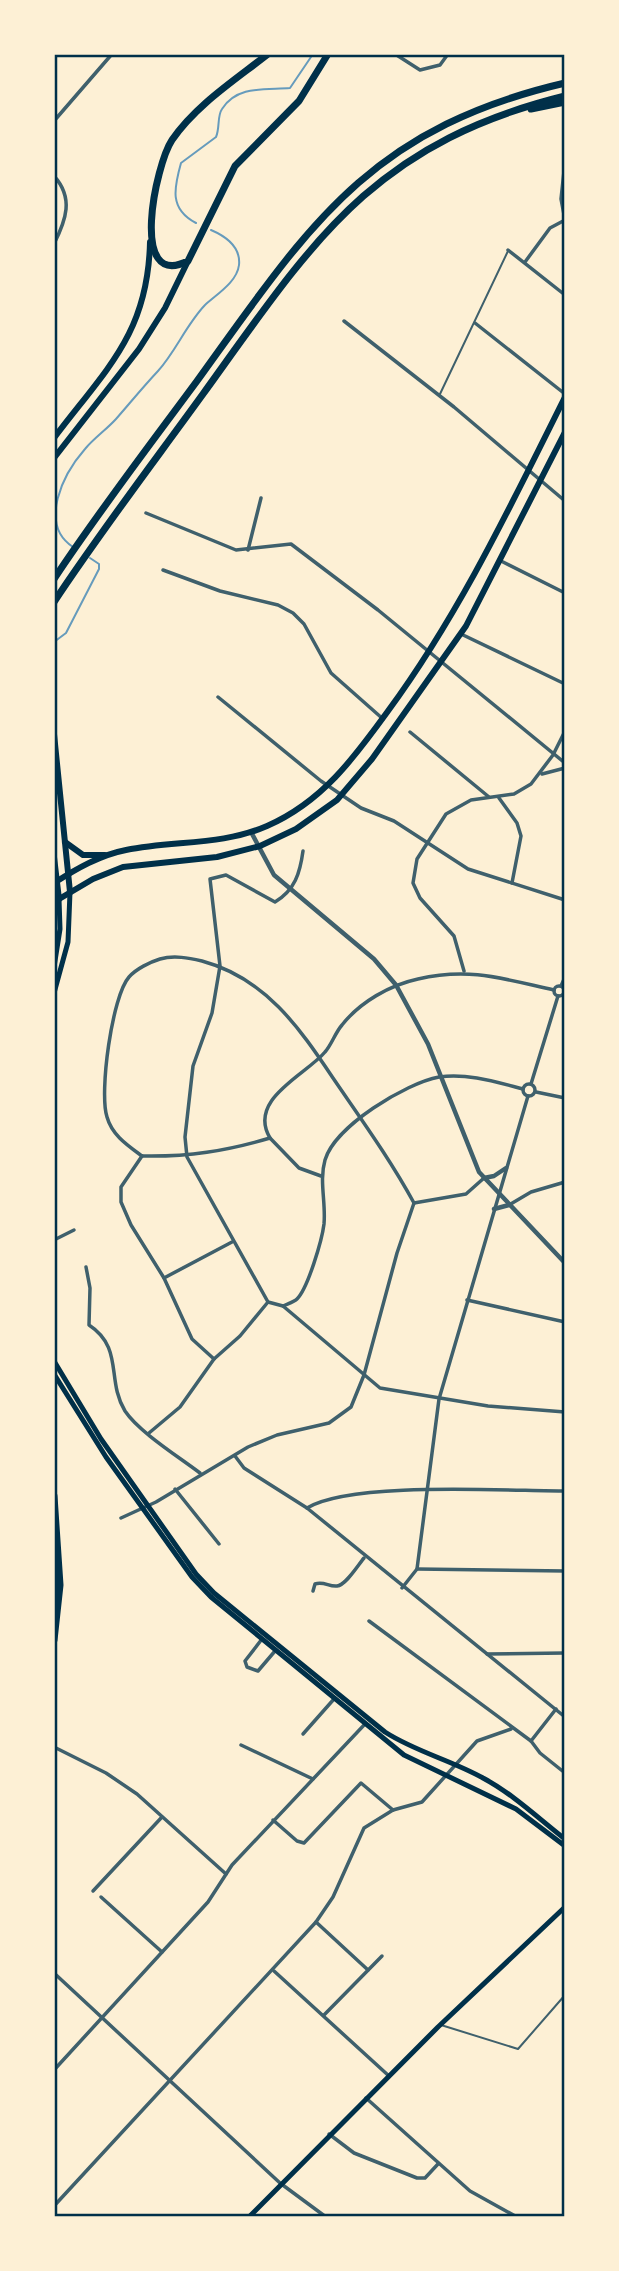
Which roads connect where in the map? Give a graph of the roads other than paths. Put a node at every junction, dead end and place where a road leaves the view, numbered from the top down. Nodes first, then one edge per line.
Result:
1 (112, 54) edge
2 (268, 54) edge
3 (328, 54) edge
4 (395, 54) edge
5 (448, 54) edge
6 (565, 83) edge
7 (565, 99) edge
8 (54, 121) edge
9 (565, 162) edge
10 (54, 176) edge
11 (565, 220) edge
12 (151, 226) junction
13 (54, 244) edge
14 (508, 250) joint
15 (188, 261) junction
16 (525, 262) junction
17 (565, 295) edge
18 (344, 321) dead end
19 (475, 323) junction
20 (439, 396) junction
21 (565, 396) edge
22 (565, 432) edge
23 (54, 438) edge
24 (54, 458) edge
25 (528, 471) junction
26 (540, 481) junction
27 (261, 498) dead end
28 (565, 501) edge
29 (146, 513) dead end
30 (248, 550) junction
31 (501, 561) junction
32 (163, 570) dead end
33 (54, 579) edge
34 (565, 593) edge
35 (54, 602) edge
36 (461, 634) junction
37 (429, 654) junction
38 (441, 664) junction
39 (565, 684) edge
40 (218, 697) dead end
41 (383, 719) junction
42 (410, 732) dead end
43 (565, 732) edge
44 (54, 734) edge
45 (553, 755) junction
46 (565, 766) edge
47 (540, 774) junction
48 (328, 786) junction
49 (342, 795) junction
50 (489, 797) junction
51 (499, 797) junction
52 (251, 832) junction
53 (65, 842) junction
54 (428, 842) junction
55 (260, 846) junction
56 (303, 851) dead end
57 (110, 854) junction
58 (54, 857) edge
59 (68, 874) junction
60 (56, 882) edge
61 (512, 883) junction
62 (290, 890) junction
63 (69, 892) junction
64 (565, 900) edge
65 (57, 901) edge
66 (219, 966) junction
67 (54, 967) edge
68 (464, 971) junction
69 (565, 977) edge
70 (396, 985) junction
71 (561, 986) junction
72 (554, 990) junction
73 (564, 992) edge
74 (54, 993) edge
75 (558, 996) junction
76 (320, 1056) junction
77 (440, 1077) junction
78 (531, 1084) junction
79 (523, 1089) junction
80 (535, 1091) junction
81 (528, 1096) junction
82 (565, 1098) edge
83 (362, 1117) junction
84 (270, 1138) junction
85 (142, 1156) junction
86 (187, 1157) junction
87 (506, 1168) junction
88 (321, 1176) junction
89 (484, 1178) junction
90 (565, 1182) edge
91 (498, 1194) junction
92 (414, 1203) junction
93 (509, 1205) junction
94 (494, 1209) junction
95 (74, 1230) dead end
96 (54, 1240) edge
97 (232, 1242) junction
98 (565, 1263) edge
99 (86, 1267) dead end
100 (164, 1278) junction
101 (467, 1300) junction
102 (268, 1302) junction
103 (283, 1306) junction
104 (565, 1322) edge
105 (214, 1359) junction
106 (54, 1361) edge
107 (54, 1374) edge
108 (364, 1375) junction
109 (439, 1399) junction
110 (565, 1412) edge
111 (149, 1433) junction
112 (235, 1456) junction
113 (200, 1473) junction
114 (175, 1489) junction
115 (425, 1490) junction
116 (565, 1491) edge
117 (54, 1496) edge
118 (145, 1506) junction
119 (307, 1508) junction
120 (121, 1518) dead end
121 (219, 1544) dead end
122 (364, 1558) junction
123 (417, 1569) junction
124 (565, 1571) edge
125 (402, 1588) junction
126 (313, 1591) dead end
127 (369, 1621) dead end
128 (263, 1637) junction
129 (54, 1640) edge
130 (277, 1648) junction
131 (565, 1653) edge
132 (487, 1654) junction
133 (336, 1697) junction
134 (556, 1709) junction
135 (565, 1717) edge
136 (367, 1722) junction
137 (511, 1729) junction
138 (303, 1734) dead end
139 (531, 1741) junction
140 (241, 1745) dead end
141 (54, 1747) edge
142 (456, 1765) junction
143 (565, 1773) edge
144 (446, 1777) junction
145 (313, 1779) junction
146 (393, 1810) junction
147 (162, 1817) junction
148 (273, 1820) junction
149 (565, 1839) edge
150 (565, 1846) edge
151 (226, 1874) junction
152 (93, 1891) dead end
153 (101, 1897) dead end
154 (565, 1907) edge
155 (316, 1922) junction
156 (162, 1952) junction
157 (382, 1956) dead end
158 (274, 1970) junction
159 (368, 1970) junction
160 (54, 1973) edge
161 (565, 1995) edge
162 (324, 2015) junction
163 (102, 2018) junction
164 (440, 2025) junction
165 (54, 2070) edge
166 (389, 2076) junction
167 (170, 2082) junction
168 (366, 2098) junction
169 (329, 2134) junction
170 (438, 2164) junction
171 (280, 2183) junction
172 (54, 2206) edge
173 (250, 2217) edge
174 (326, 2217) edge
175 (517, 2217) edge

1 - 8 street
2 - 12 highway
3 - 15 highway
4 - 5 street
6 - 33 highway
7 - 35 highway
9 - 11 street
10 - 13 street
11 - 16 street
12 - 15 highway
12 - 23 main road
14 - 16 street
14 - 19 lane
15 - 24 main road
16 - 17 street
18 - 20 street
19 - 20 lane
19 - 21 street
20 - 25 street
21 - 25 main road
22 - 26 main road
25 - 26 street
25 - 37 main road
26 - 28 street
26 - 31 main road
27 - 30 street
29 - 30 street
30 - 37 street
31 - 34 street
31 - 36 main road
32 - 41 street
36 - 38 main road
36 - 39 street
37 - 38 street
37 - 41 main road
38 - 45 street
38 - 49 main road
40 - 48 street
41 - 48 main road
42 - 50 street
43 - 45 street
44 - 53 main road
45 - 46 street
45 - 47 street
46 - 47 street
47 - 51 street
48 - 49 street
48 - 52 main road
49 - 54 street
49 - 55 main road
50 - 51 street
50 - 54 street
51 - 61 street
52 - 55 street
52 - 57 main road
53 - 57 main road
53 - 59 main road
54 - 61 street
54 - 68 street
55 - 62 street
55 - 63 main road
56 - 62 street
57 - 59 main road
58 - 60 main road
59 - 60 main road
59 - 63 main road
60 - 65 main road
61 - 64 street
62 - 66 street
62 - 70 street
63 - 65 main road
63 - 74 main road
65 - 67 main road
66 - 76 street
66 - 85 street
66 - 86 street
68 - 70 street
68 - 72 street
69 - 71 street
70 - 76 street
70 - 77 street
71 - 72 street
71 - 73 street
72 - 75 street
73 - 75 street
75 - 78 street
76 - 83 street
76 - 84 street
77 - 79 street
77 - 83 street
77 - 89 street
78 - 79 street
78 - 80 street
79 - 81 street
80 - 81 street
80 - 82 street
81 - 87 street
83 - 88 street
83 - 92 street
84 - 86 street
84 - 88 street
85 - 86 street
85 - 100 street
86 - 97 street
87 - 89 street
87 - 91 street
88 - 103 street
89 - 91 street
89 - 92 street
90 - 93 street
91 - 93 street
91 - 94 street
92 - 108 street
93 - 94 street
93 - 98 street
94 - 101 street
95 - 96 street
97 - 100 street
97 - 102 street
99 - 111 street
100 - 105 street
101 - 104 street
101 - 109 street
102 - 103 street
102 - 105 street
103 - 108 street
105 - 111 street
106 - 118 main road
107 - 118 main road
108 - 109 street
108 - 112 street
109 - 110 street
109 - 115 street
111 - 113 street
112 - 113 street
112 - 119 street
113 - 114 street
114 - 118 street
114 - 121 street
115 - 116 street
115 - 119 street
115 - 123 street
117 - 129 highway
118 - 120 street
118 - 128 main road
119 - 122 street
122 - 125 street
122 - 126 street
123 - 124 street
123 - 125 street
125 - 132 street
127 - 137 street
128 - 130 main road
128 - 130 street
130 - 133 main road
131 - 132 street
132 - 134 street
133 - 136 main road
133 - 138 street
134 - 135 street
134 - 139 street
136 - 142 main road
136 - 144 main road
136 - 145 street
137 - 139 street
137 - 142 street
139 - 143 street
140 - 145 street
141 - 147 street
142 - 144 street
142 - 149 main road
144 - 146 street
144 - 150 main road
145 - 148 street
146 - 148 street
146 - 155 street
147 - 151 street
147 - 152 street
148 - 151 street
151 - 156 street
153 - 156 street
154 - 164 main road
155 - 158 street
155 - 159 street
156 - 163 street
157 - 159 street
158 - 162 street
158 - 167 street
159 - 162 street
160 - 163 street
161 - 164 lane
162 - 166 street
163 - 165 street
163 - 167 street
164 - 166 main road
166 - 168 main road
167 - 171 street
167 - 172 street
168 - 169 main road
168 - 170 street
169 - 170 street
169 - 171 main road
170 - 175 street
171 - 173 main road
171 - 174 street

